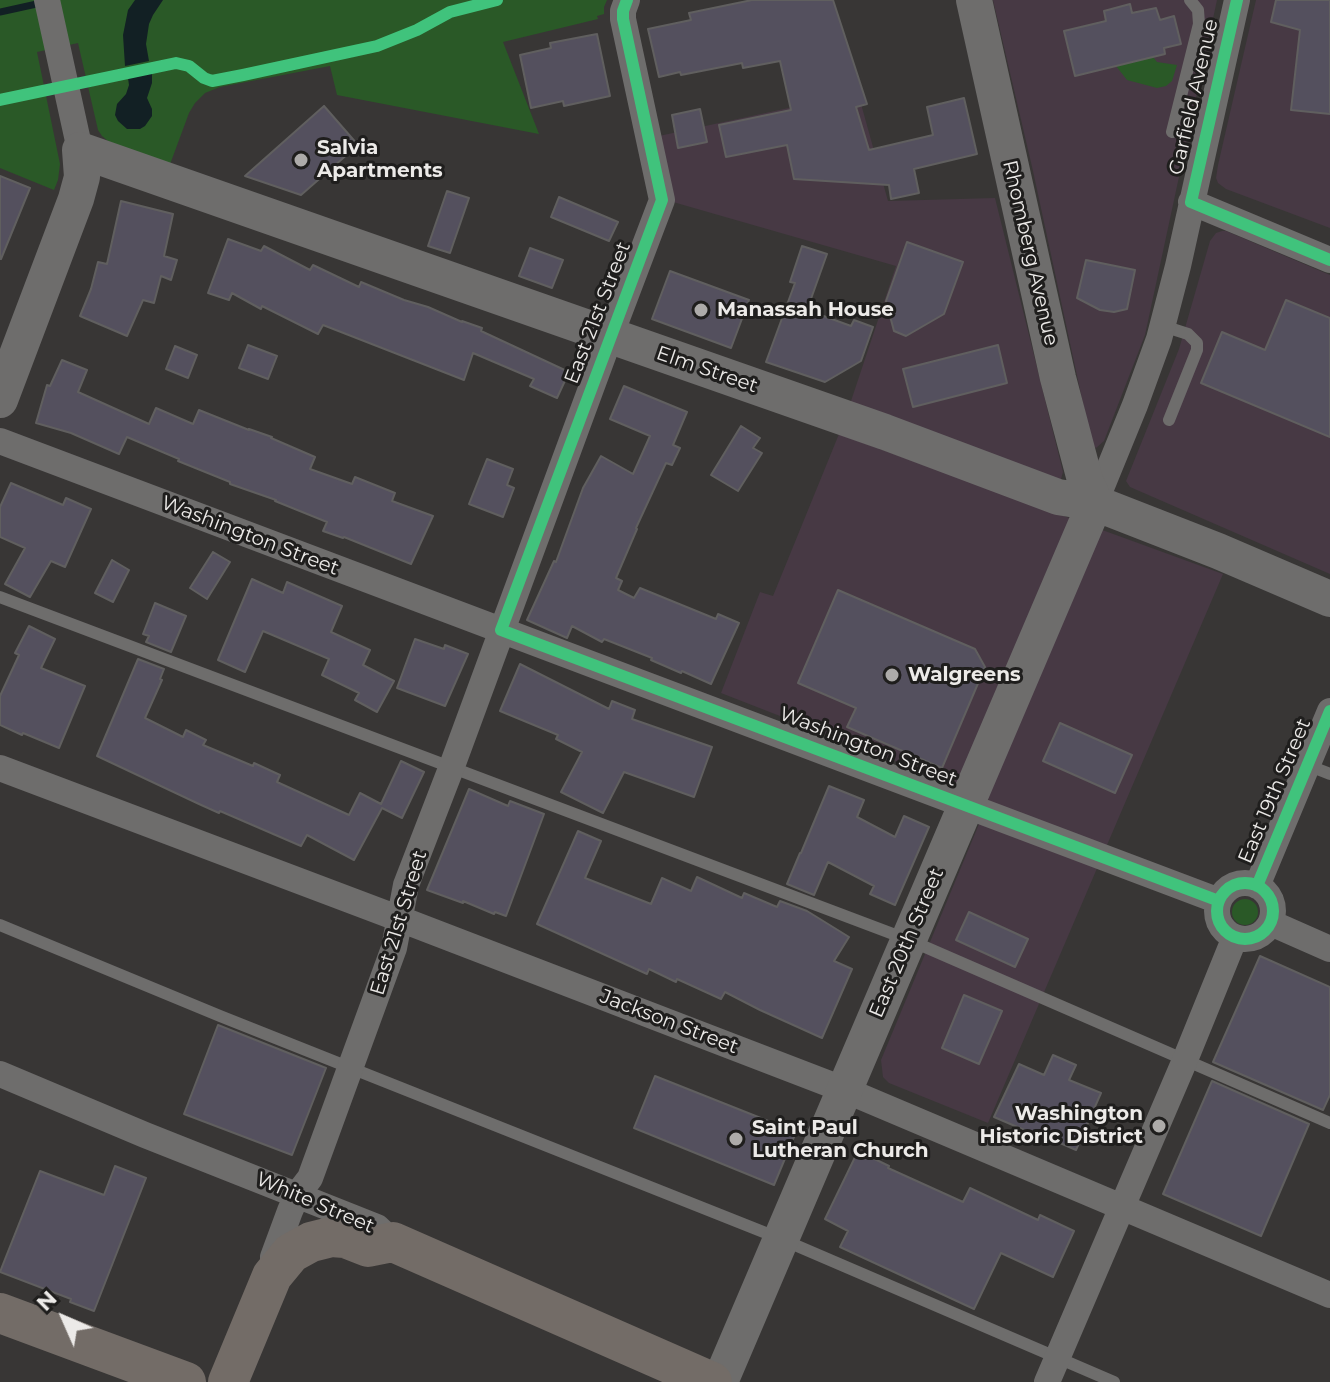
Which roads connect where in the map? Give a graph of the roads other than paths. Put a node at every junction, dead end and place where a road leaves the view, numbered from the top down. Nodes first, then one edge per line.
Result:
1 (47, 0) edge
2 (974, 0) edge
3 (1190, 0) edge
4 (1237, 0) edge
5 (626, 2) edge
6 (1172, 132) dead end
7 (80, 150) junction
8 (1191, 202) junction
9 (1330, 260) edge
10 (1163, 326) junction
11 (610, 337) junction
12 (0, 400) edge
13 (1169, 420) dead end
14 (0, 441) edge
15 (1095, 503) junction
16 (0, 597) edge
17 (1330, 599) edge
18 (501, 630) junction
19 (1330, 711) edge
20 (452, 766) junction
21 (0, 768) edge
22 (1319, 770) edge
23 (966, 806) junction
24 (1257, 886) junction
25 (1219, 901) junction
26 (400, 919) junction
27 (1271, 923) junction
28 (0, 925) edge
29 (1235, 937) junction
30 (909, 940) junction
31 (1330, 949) edge
32 (1185, 1060) junction
33 (352, 1067) junction
34 (0, 1074) edge
35 (845, 1090) junction
36 (1330, 1123) edge
37 (297, 1195) junction
38 (1122, 1206) junction
39 (781, 1239) junction
40 (393, 1242) junction
41 (272, 1276) junction
42 (1330, 1295) edge
43 (0, 1313) edge
44 (1052, 1370) edge
45 (186, 1382) edge
46 (228, 1382) edge
47 (712, 1382) edge
48 (720, 1382) edge
49 (1114, 1382) edge

1 - 7 street
2 - 15 street, Rhomberg Avenue
3 - 6 lane
4 - 8 street, Garfield Avenue
5 - 11 street, East 21st Street
7 - 11 street, Elm Street
7 - 12 street
8 - 9 street
8 - 10 street, Garfield Avenue
10 - 13 lane
10 - 15 street, Garfield Avenue
11 - 15 street, Elm Street
11 - 18 street, East 21st Street
14 - 18 street, Washington Street
15 - 17 street, Elm Street
15 - 23 street, East 20th Street
16 - 20 lane
18 - 20 street, East 21st Street
18 - 23 street, Washington Street
19 - 22 street, East 19th Street
20 - 26 street, East 21st Street
20 - 30 lane
21 - 26 street, Jackson Street
22 - 24 street, East 19th Street
23 - 25 street, Washington Street
23 - 30 street, East 20th Street
24 - 25 street
24 - 27 street
25 - 29 street
26 - 33 street, East 21st Street
26 - 35 street, Jackson Street
27 - 29 street
27 - 31 street
28 - 33 lane
29 - 32 street
30 - 32 lane
30 - 35 street, East 20th Street
32 - 36 lane
32 - 38 street
33 - 37 street, East 21st Street
33 - 39 lane
34 - 37 street, White Street
35 - 38 street, Jackson Street
35 - 39 street, East 20th Street
37 - 40 street, White Street
37 - 41 street, East 21st Street
38 - 42 street, Jackson Street
38 - 44 street
39 - 44 lane
39 - 48 street, East 20th Street
40 - 41 main road
40 - 47 main road, White Street
41 - 46 main road, East 21st Street
43 - 45 main road
44 - 49 lane

